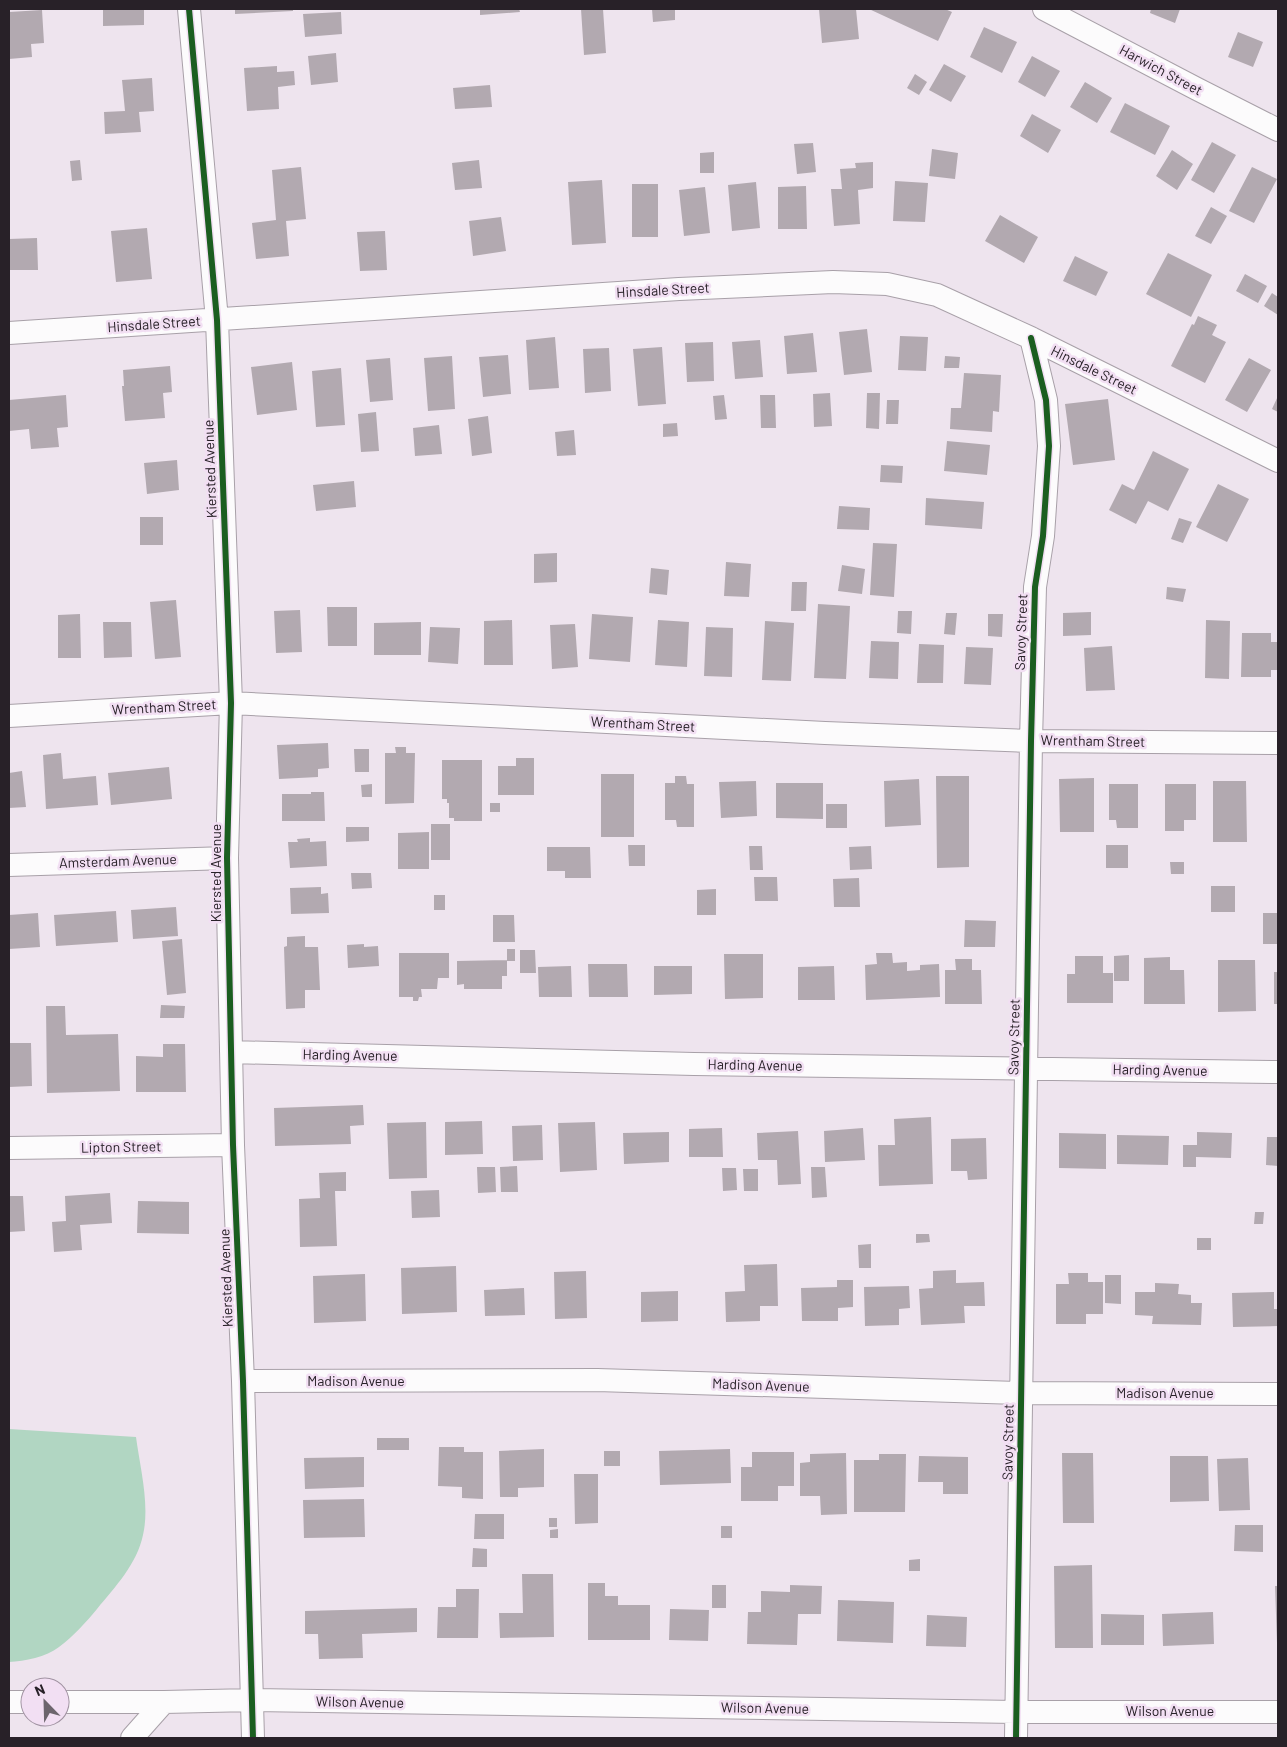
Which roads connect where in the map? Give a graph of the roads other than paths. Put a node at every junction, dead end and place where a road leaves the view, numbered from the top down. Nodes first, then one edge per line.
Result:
1 (189, 9) edge
2 (1044, 9) edge
3 (1278, 130) edge
4 (217, 320) junction
5 (9, 333) edge
6 (1031, 338) junction
7 (1278, 461) edge
8 (231, 703) junction
9 (9, 716) edge
10 (1031, 741) junction
11 (1278, 743) edge
12 (227, 858) junction
13 (9, 865) edge
14 (231, 1052) junction
15 (1026, 1069) junction
16 (1278, 1072) edge
17 (234, 1145) junction
18 (9, 1148) edge
19 (243, 1381) junction
20 (1021, 1393) junction
21 (1278, 1394) edge
22 (252, 1700) junction
23 (70, 1702) edge
24 (164, 1702) junction
25 (1016, 1712) junction
26 (1278, 1712) edge
27 (132, 1738) edge
28 (253, 1738) edge
29 (1016, 1738) edge

1 - 4 street, Kiersted Avenue
2 - 3 street, Harwich Street
4 - 5 street, Hinsdale Street
4 - 6 street, Hinsdale Street
4 - 8 street, Kiersted Avenue
6 - 7 street, Hinsdale Street
6 - 10 street, Savoy Street
8 - 9 street, Wrentham Street
8 - 10 street, Wrentham Street
8 - 12 street, Kiersted Avenue
10 - 11 street, Wrentham Street
10 - 15 street, Savoy Street
12 - 13 street, Amsterdam Avenue
12 - 14 street, Kiersted Avenue
14 - 15 street, Harding Avenue
14 - 17 street, Kiersted Avenue
15 - 16 street, Harding Avenue
15 - 20 street, Savoy Street
17 - 18 street, Lipton Street
17 - 19 street, Kiersted Avenue
19 - 20 street, Madison Avenue
19 - 22 street, Kiersted Avenue
20 - 21 street, Madison Avenue
20 - 25 street, Savoy Street
22 - 24 street, Wilson Avenue
22 - 25 street, Wilson Avenue
22 - 28 street, Kiersted Avenue
23 - 24 street, Wilson Avenue
24 - 27 street
25 - 26 street, Wilson Avenue
25 - 29 street, Savoy Street

